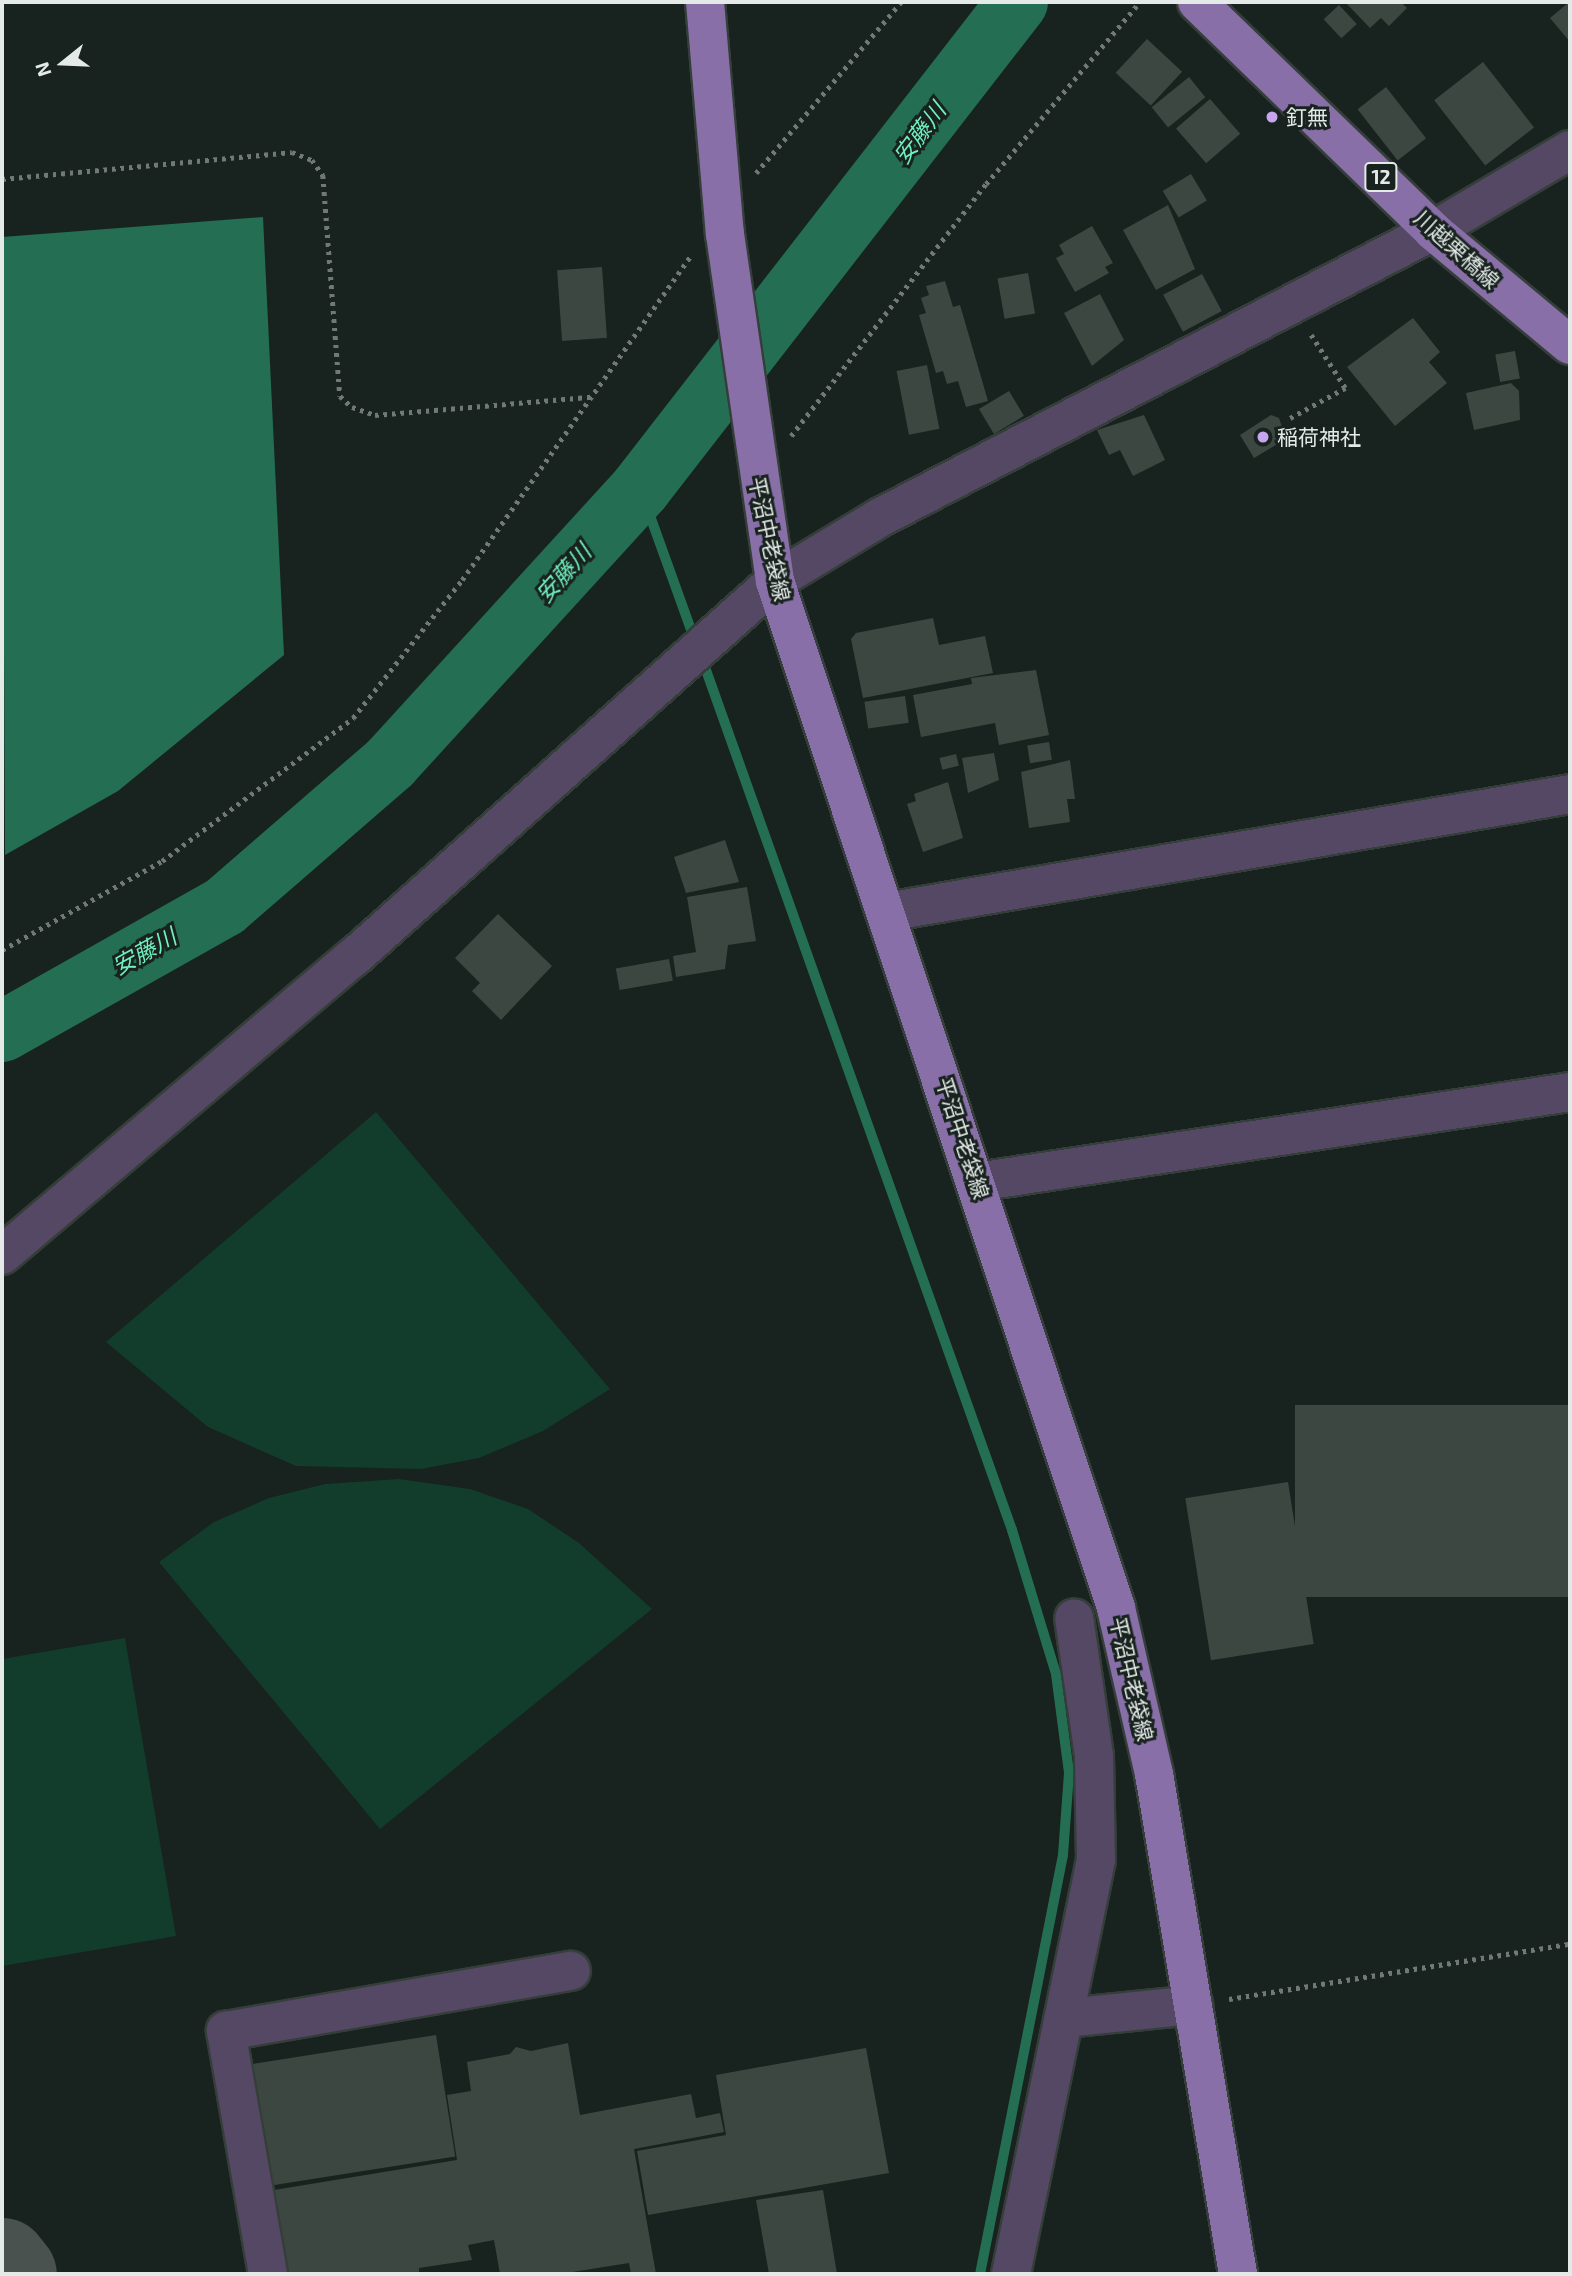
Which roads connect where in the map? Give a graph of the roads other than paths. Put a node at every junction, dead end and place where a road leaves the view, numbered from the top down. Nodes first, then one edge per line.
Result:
1 (705, 2) edge
2 (1197, 2) edge
3 (1570, 150) edge
4 (1433, 231) junction
5 (1570, 345) edge
6 (775, 581) junction
7 (1570, 794) edge
8 (887, 912) junction
9 (1570, 1092) edge
10 (977, 1182) junction
11 (2, 1255) edge
12 (1074, 1618) dead end
13 (571, 1971) dead end
14 (1192, 2004) junction
15 (1066, 2018) junction
16 (268, 2274) edge
17 (1011, 2274) edge
18 (1238, 2274) edge

1 - 6 main road, 平沼中老袋線
2 - 4 main road, 川越栗橋線 / 12
3 - 4 street
4 - 5 main road, 川越栗橋線 / 12
4 - 6 street
6 - 8 main road, 平沼中老袋線
6 - 11 street
7 - 8 street
8 - 10 main road, 平沼中老袋線
9 - 10 street
10 - 14 main road, 平沼中老袋線
12 - 15 street
13 - 16 street
14 - 15 street
14 - 18 main road, 平沼中老袋線
15 - 17 street

